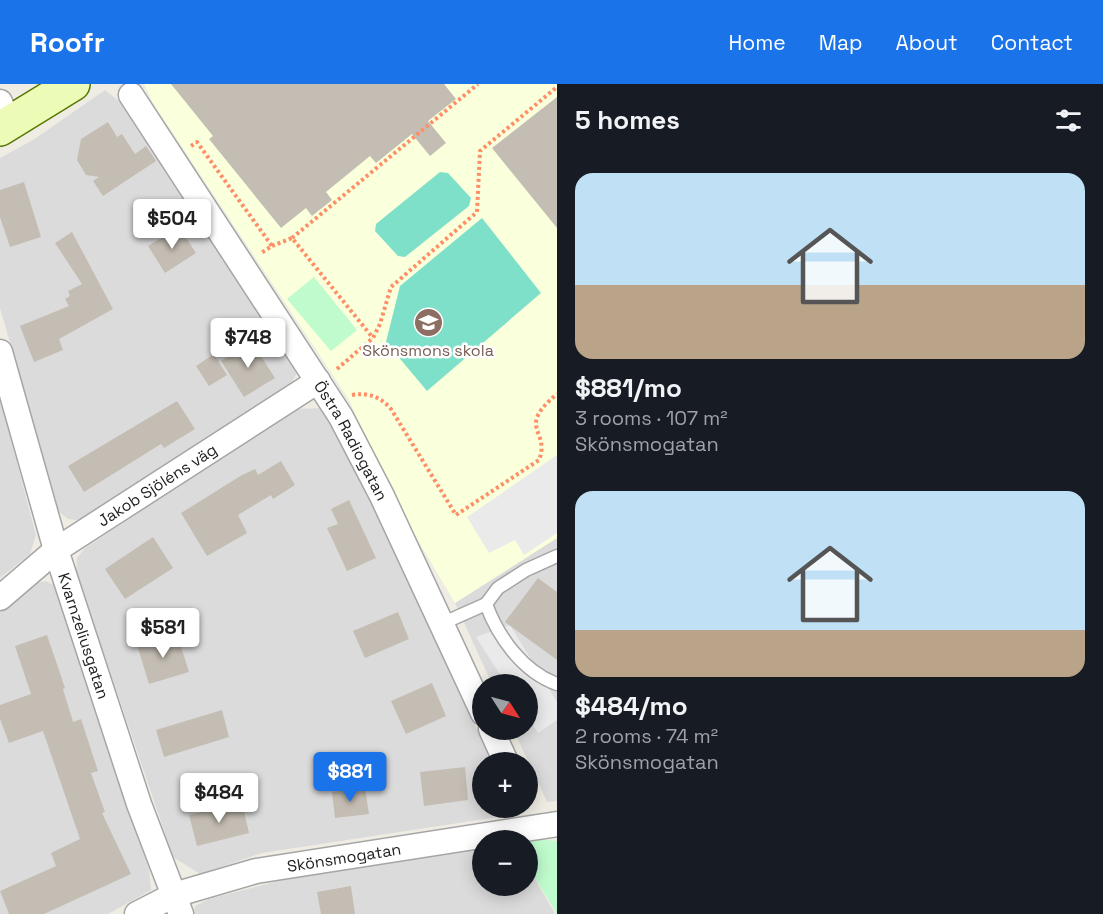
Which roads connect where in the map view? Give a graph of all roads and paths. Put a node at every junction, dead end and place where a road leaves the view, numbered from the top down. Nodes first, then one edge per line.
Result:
1 (73, 84) edge
2 (478, 84) edge
3 (557, 87) edge
4 (131, 95) dead end
5 (3, 118) edge
6 (172, 157) junction
7 (292, 238) junction
8 (272, 246) junction
9 (243, 264) junction
10 (373, 338) junction
11 (0, 352) edge
12 (329, 380) junction
13 (345, 387) dead end
14 (557, 394) edge
15 (56, 550) junction
16 (557, 556) edge
17 (0, 598) edge
18 (486, 604) junction
19 (441, 624) junction
20 (557, 684) edge
21 (472, 689) edge
22 (539, 819) edge
23 (177, 905) edge
24 (137, 914) edge

1 - 5 street
2 - 7 path
3 - 10 path
4 - 6 street, Östra Radiogatan
6 - 8 path
6 - 9 street, Östra Radiogatan
7 - 8 path
7 - 10 path
8 - 9 path
9 - 12 street, Östra Radiogatan
10 - 12 path
11 - 15 street, Kvarnzeliusgatan
12 - 15 street, Jakob Sjöléns väg
12 - 19 street, Östra Radiogatan
13 - 14 path
15 - 17 street, Jakob Sjöléns väg
15 - 23 street, Kvarnzeliusgatan
16 - 18 lane
18 - 19 lane
18 - 20 lane
19 - 21 street, Östra Radiogatan
22 - 23 street, Skönsmogatan
23 - 24 street, Skönsmogatan

